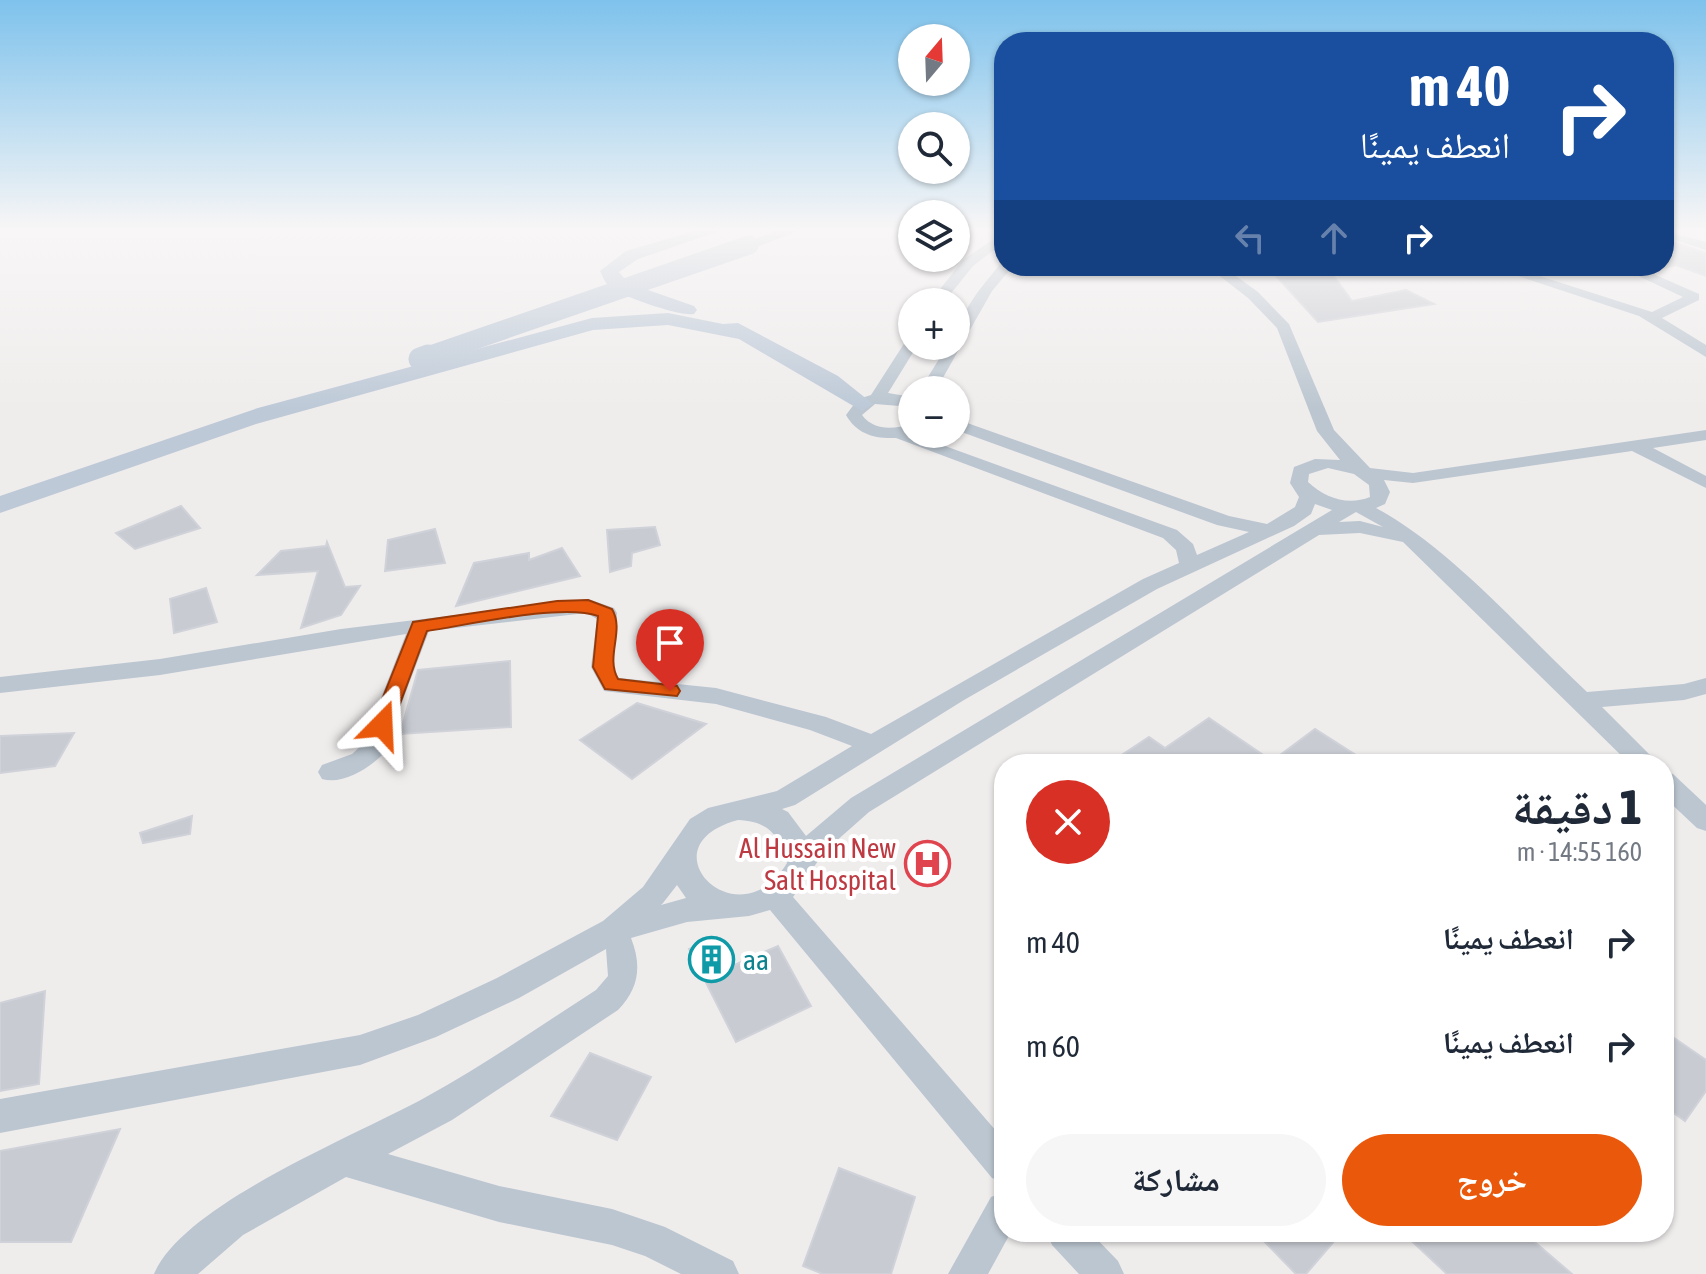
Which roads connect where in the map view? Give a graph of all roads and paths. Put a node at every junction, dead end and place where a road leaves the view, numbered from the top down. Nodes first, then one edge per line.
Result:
1 (602, 290) edge
2 (630, 290) edge
3 (986, 290) edge
4 (1247, 290) edge
5 (1571, 290) edge
6 (1679, 290) edge
7 (1653, 317) junction
8 (970, 318) edge
9 (747, 335) junction
10 (1706, 352) edge
11 (415, 355) junction
12 (899, 360) edge
13 (869, 401) junction
14 (898, 402) edge
15 (249, 419) junction
16 (970, 429) edge
17 (898, 430) edge
18 (1326, 431) junction
19 (1706, 435) edge
20 (1636, 446) junction
21 (950, 448) edge
22 (1315, 464) junction
23 (1361, 471) junction
24 (1413, 478) junction
25 (1706, 483) edge
26 (0, 490) edge
27 (1304, 490) junction
28 (1381, 493) junction
29 (0, 505) edge
30 (1356, 506) junction
31 (1270, 530) junction
32 (1310, 532) junction
33 (1408, 535) junction
34 (1430, 554) junction
35 (1189, 564) junction
36 (1150, 584) junction
37 (1188, 607) junction
38 (420, 627) junction
39 (0, 685) edge
40 (1706, 686) edge
41 (1581, 701) junction
42 (872, 744) junction
43 (1636, 754) edge
44 (331, 772) dead end
45 (1674, 791) edge
46 (752, 809) junction
47 (1706, 821) edge
48 (683, 855) junction
49 (800, 861) junction
50 (774, 895) junction
51 (724, 904) junction
52 (613, 930) junction
53 (0, 1116) edge
54 (994, 1154) edge
55 (344, 1159) junction
56 (994, 1227) edge
57 (1075, 1242) edge
58 (173, 1274) edge
59 (720, 1274) edge
60 (967, 1274) edge
61 (1105, 1274) edge

1 - 11 main road, bridge
2 - 9 main road
3 - 8 street
4 - 18 street
5 - 7 street
6 - 7 street
7 - 10 street
9 - 13 main road
9 - 15 main road
11 - 15 main road
11 - 26 main road
12 - 13 street
13 - 14 street
13 - 17 street
15 - 29 main road
16 - 31 street
18 - 22 street
18 - 23 street
19 - 20 street
20 - 24 street
20 - 25 street
21 - 35 street
22 - 23 street
22 - 27 street
23 - 24 street
23 - 28 street
24 - 28 street
27 - 30 street
27 - 31 street
28 - 30 street
28 - 33 street
30 - 32 street
30 - 33 street
31 - 35 street
32 - 34 street
32 - 37 street
33 - 34 street
34 - 41 street
35 - 36 street
36 - 37 street
36 - 42 street
37 - 49 street
38 - 39 street
38 - 42 street
38 - 44 street
40 - 41 street
41 - 43 street
42 - 46 street
45 - 47 street
46 - 48 street
46 - 49 street
48 - 51 street
48 - 52 street
49 - 50 street
50 - 51 street
50 - 54 street
51 - 52 street
52 - 53 street
52 - 55 street
55 - 58 street
55 - 59 street
56 - 60 street
57 - 61 street

